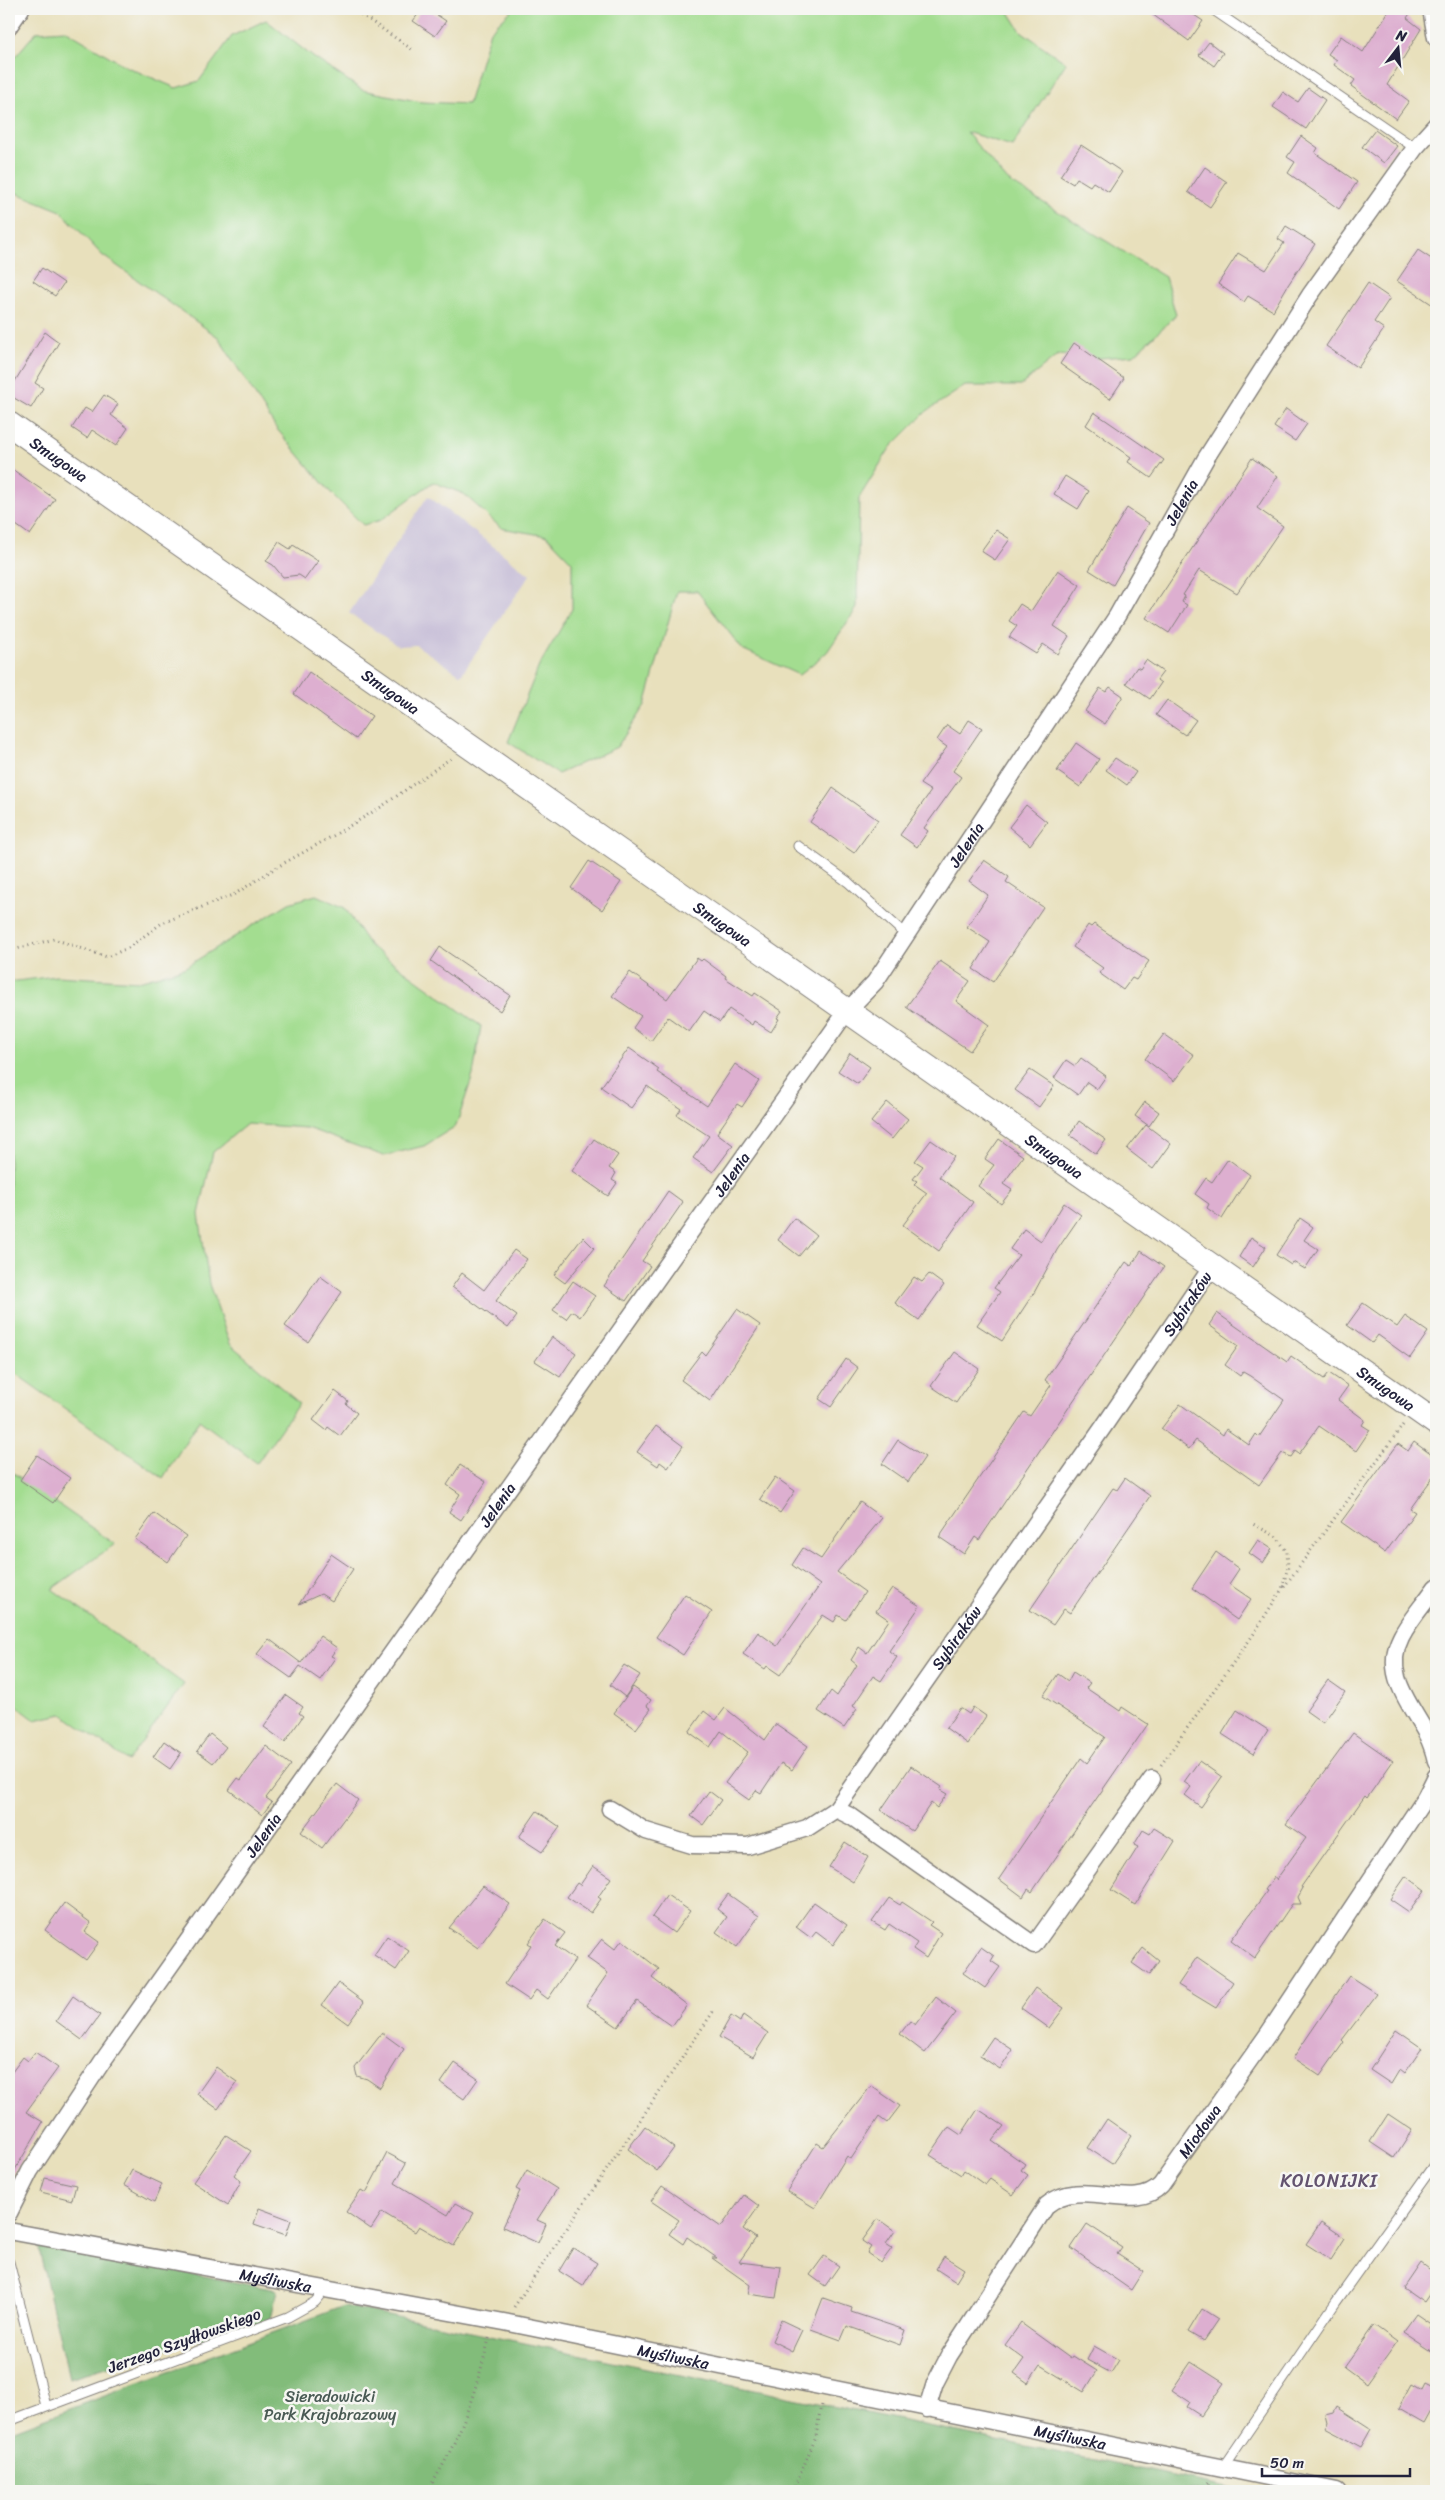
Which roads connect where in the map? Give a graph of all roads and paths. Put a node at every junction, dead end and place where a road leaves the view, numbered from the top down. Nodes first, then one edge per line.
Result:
1 (21, 9) edge
2 (353, 9) edge
3 (1212, 9) edge
4 (1431, 9) edge
5 (9, 26) edge
6 (1436, 38) edge
7 (413, 50) dead end
8 (1436, 125) edge
9 (1414, 148) junction
10 (9, 424) edge
11 (459, 753) dead end
12 (798, 846) dead end
13 (906, 935) junction
14 (9, 951) edge
15 (847, 1011) junction
16 (1213, 1265) junction
17 (1417, 1409) junction
18 (1436, 1423) edge
19 (1250, 1523) dead end
20 (1436, 1586) edge
21 (1282, 1589) junction
22 (1436, 1761) edge
23 (1436, 1776) edge
24 (1152, 1779) joint
25 (610, 1809) dead end
26 (836, 1809) junction
27 (715, 2009) dead end
28 (1436, 2162) edge
29 (9, 2213) edge
30 (9, 2231) edge
31 (9, 2262) edge
32 (325, 2290) junction
33 (499, 2322) junction
34 (824, 2389) junction
35 (46, 2406) junction
36 (927, 2409) junction
37 (9, 2421) edge
38 (1223, 2468) junction
39 (427, 2491) edge
40 (794, 2491) edge
41 (1337, 2491) edge

1 - 5 street
2 - 7 path
3 - 9 lane
4 - 6 street
8 - 9 street, Jelenia
9 - 13 street, Jelenia
10 - 15 street, Smugowa
11 - 14 path
12 - 13 lane
13 - 15 street, Jelenia
15 - 16 street, Smugowa
15 - 29 street, Jelenia
16 - 17 street, Smugowa
16 - 26 street, Sybiraków
17 - 18 street, Smugowa
17 - 21 path
19 - 21 path
20 - 22 street
21 - 24 path
23 - 36 street, Miodowa
24 - 26 street
25 - 26 street, Sybiraków
27 - 33 path
28 - 38 lane
30 - 32 street, Myśliwska
31 - 35 lane
32 - 33 street, Myśliwska
32 - 35 lane, Jerzego Szydłowskiego
33 - 34 street, Myśliwska
33 - 39 path
34 - 36 street, Myśliwska
34 - 40 path
35 - 37 lane, Jerzego Szydłowskiego
36 - 38 street, Myśliwska
38 - 41 street, Myśliwska

